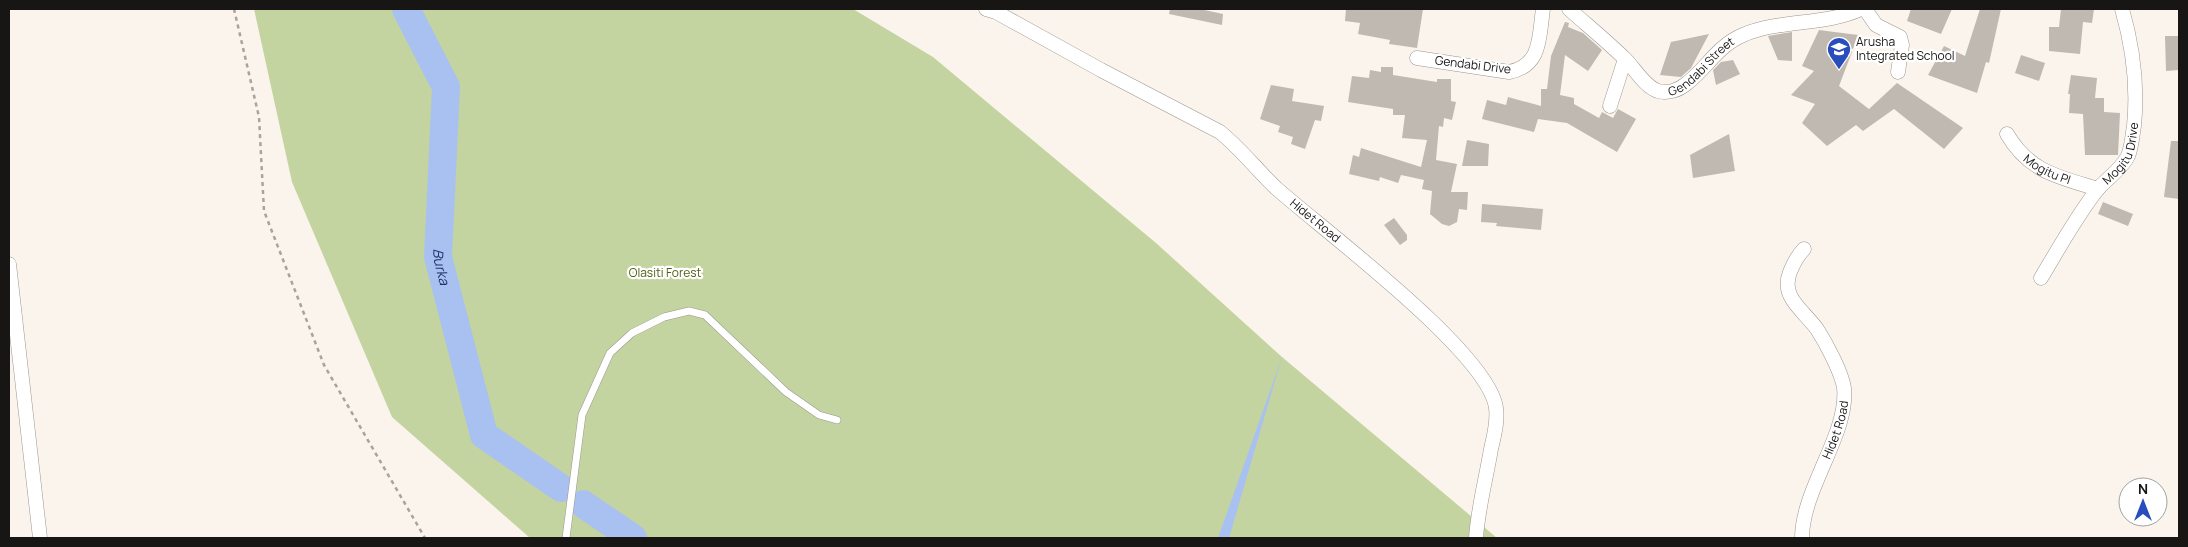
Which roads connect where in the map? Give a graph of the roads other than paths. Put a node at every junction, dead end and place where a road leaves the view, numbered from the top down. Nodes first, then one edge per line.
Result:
1 (986, 9) edge
2 (1544, 9) edge
3 (1569, 9) edge
4 (1861, 9) edge
5 (1865, 9) edge
6 (2122, 9) edge
7 (1417, 58) dead end
8 (1625, 59) junction
9 (1898, 72) dead end
10 (1610, 106) dead end
11 (2007, 134) dead end
12 (2098, 189) junction
13 (1804, 249) dead end
14 (9, 264) edge
15 (2041, 278) dead end
16 (837, 420) dead end
17 (40, 538) edge
18 (566, 538) edge
19 (1476, 538) edge
20 (1802, 538) edge

1 - 19 street, Hidet Road
2 - 7 street, Gendabi Drive
3 - 8 street, Gendabi Street
4 - 8 street, Gendabi Street
5 - 9 street
6 - 12 street, Mogitu Drive
8 - 10 street
11 - 12 street, Mogitu Pl
12 - 15 street, Mogitu Drive
13 - 20 street, Hidet Road
14 - 17 street
16 - 18 lane

